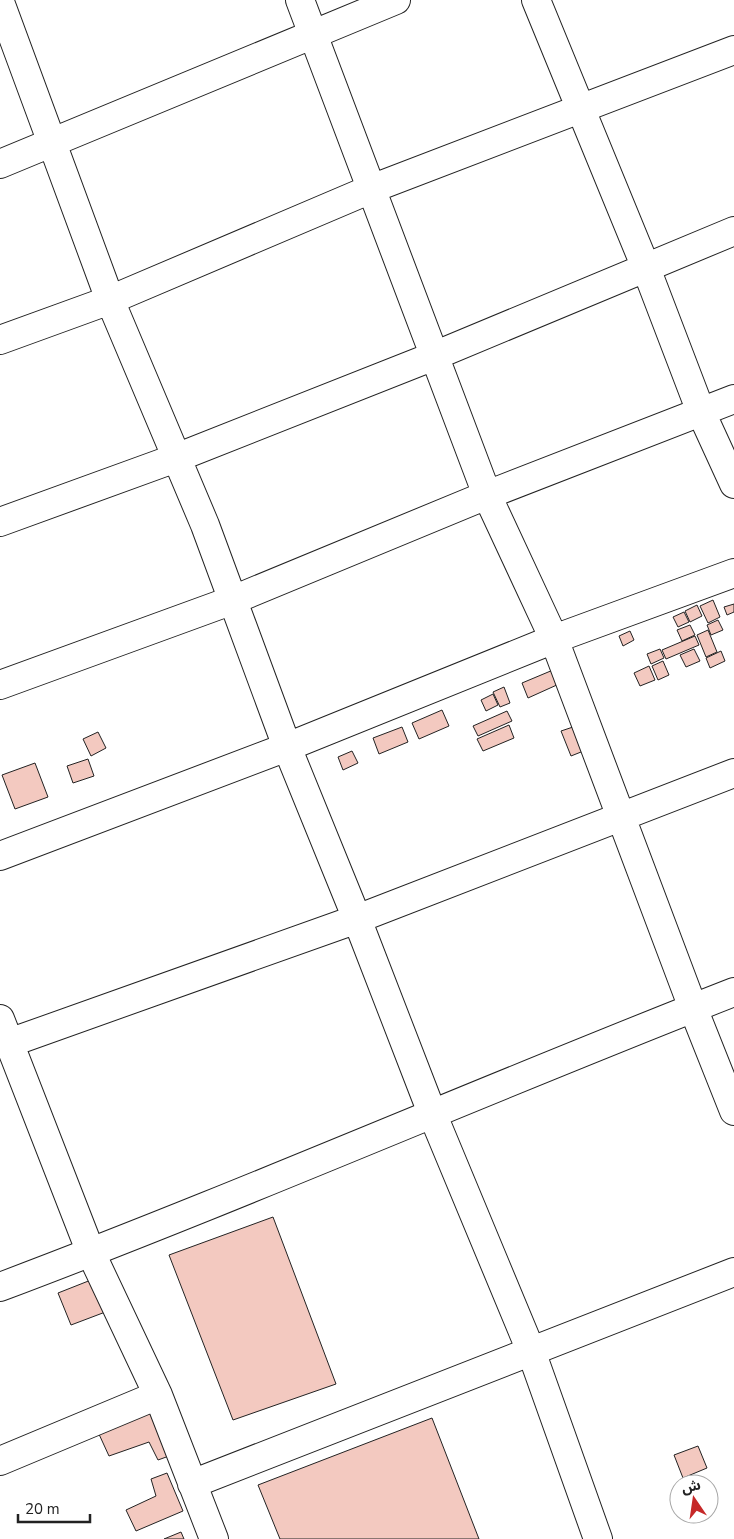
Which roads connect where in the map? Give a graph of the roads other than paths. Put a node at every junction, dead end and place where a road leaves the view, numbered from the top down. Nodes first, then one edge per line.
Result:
1 (300, 0) edge
2 (396, 0) edge
3 (536, 0) edge
4 (0, 2) edge
5 (313, 34) junction
6 (734, 50) edge
7 (580, 110) junction
8 (51, 143) junction
9 (0, 164) edge
10 (371, 189) junction
11 (734, 231) edge
12 (646, 268) junction
13 (110, 300) junction
14 (0, 340) edge
15 (434, 356) junction
16 (734, 399) edge
17 (701, 412) junction
18 (176, 458) junction
19 (734, 484) edge
20 (488, 496) junction
21 (0, 522) edge
22 (734, 573) edge
23 (233, 600) junction
24 (554, 639) junction
25 (0, 685) edge
26 (287, 747) junction
27 (734, 773) edge
28 (621, 817) junction
29 (0, 856) edge
30 (357, 919) junction
31 (734, 992) edge
32 (693, 1008) junction
33 (5, 1031) edge
34 (734, 1111) edge
35 (432, 1113) junction
36 (91, 1253) junction
37 (734, 1272) edge
38 (0, 1287) edge
39 (531, 1352) junction
40 (158, 1395) junction
41 (0, 1461) edge
42 (192, 1484) junction
43 (214, 1539) edge
44 (598, 1539) edge

1 - 5 main road
2 - 5 main road
3 - 7 main road
4 - 8 main road
5 - 8 main road
5 - 10 main road
6 - 7 main road
7 - 10 main road
7 - 12 main road
8 - 9 main road
8 - 13 main road
10 - 13 main road
10 - 15 main road
11 - 12 main road
12 - 15 main road
12 - 17 main road
13 - 14 main road
13 - 18 main road
15 - 18 main road
15 - 20 main road
16 - 17 main road
17 - 19 main road
17 - 20 main road
18 - 21 main road
18 - 23 main road
20 - 23 main road
20 - 24 main road
22 - 24 main road
23 - 25 main road
23 - 26 main road
24 - 26 main road
24 - 28 main road
26 - 29 main road
26 - 30 main road
27 - 28 main road
28 - 30 main road
28 - 32 main road
30 - 33 main road
30 - 35 main road
31 - 32 main road
32 - 34 main road
32 - 35 main road
33 - 36 main road
35 - 36 main road
35 - 39 main road
36 - 38 main road
36 - 40 main road
37 - 39 main road
39 - 42 main road
39 - 44 main road
40 - 41 main road
40 - 42 main road
42 - 43 main road

